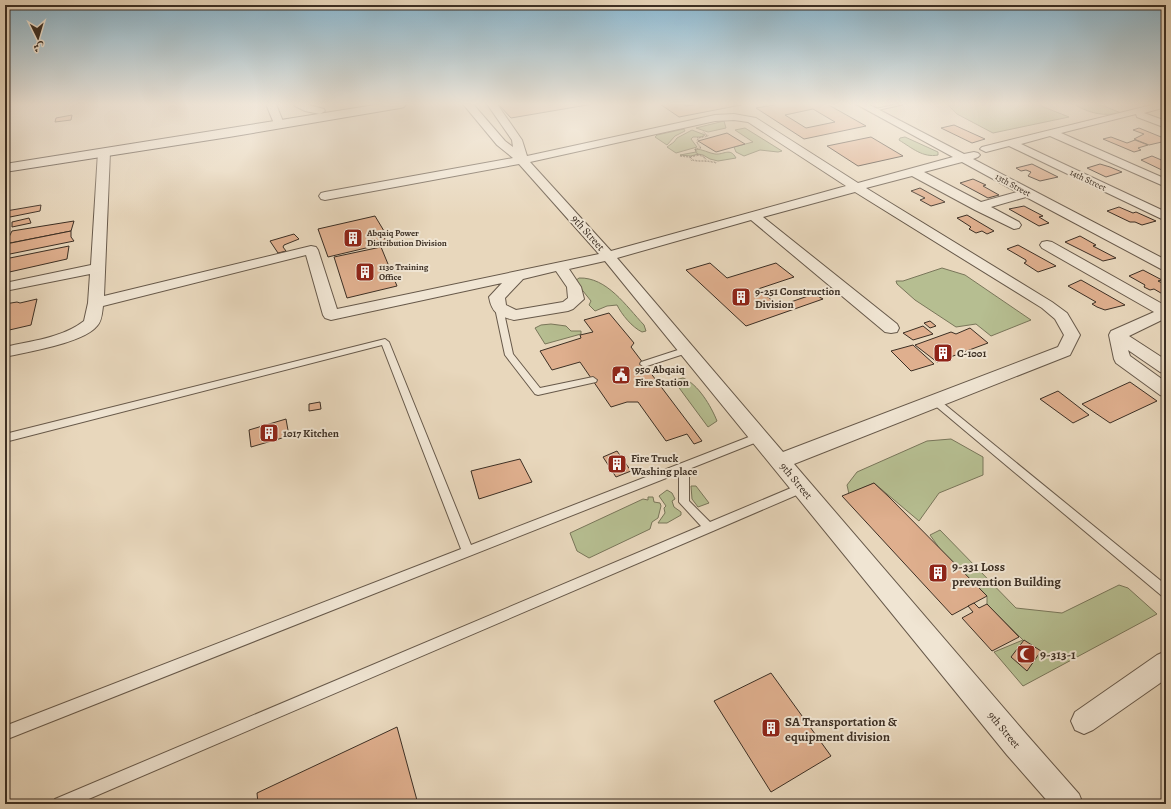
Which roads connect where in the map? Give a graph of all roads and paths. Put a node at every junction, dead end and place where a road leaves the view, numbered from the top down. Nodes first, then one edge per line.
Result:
1 (157, 142) edge
2 (500, 142) edge
3 (517, 142) edge
4 (606, 142) edge
5 (696, 142) edge
6 (786, 142) edge
7 (953, 142) edge
8 (1027, 142) edge
9 (1073, 142) edge
10 (1015, 145) junction
11 (104, 152) junction
12 (980, 154) junction
13 (698, 155) junction
14 (680, 156) dead end
15 (690, 157) junction
16 (522, 160) junction
17 (706, 160) junction
18 (717, 163) dead end
19 (5, 168) edge
20 (914, 172) junction
21 (1166, 183) edge
22 (857, 188) junction
23 (1028, 192) junction
24 (325, 196) dead end
25 (979, 207) junction
26 (754, 216) junction
27 (1166, 217) edge
28 (1014, 225) dead end
29 (1047, 245) dead end
30 (1166, 253) edge
31 (608, 256) junction
32 (560, 266) junction
33 (1166, 266) edge
34 (97, 268) junction
35 (518, 275) junction
36 (5, 287) edge
37 (96, 303) junction
38 (499, 308) junction
39 (1166, 312) edge
40 (891, 328) dead end
41 (1117, 335) junction
42 (687, 350) junction
43 (5, 352) edge
44 (644, 364) dead end
45 (1166, 368) edge
46 (593, 380) dead end
47 (1166, 391) edge
48 (936, 400) junction
49 (759, 437) junction
50 (5, 438) edge
51 (780, 461) junction
52 (684, 467) junction
53 (802, 488) junction
54 (709, 528) junction
55 (468, 552) junction
56 (1166, 592) edge
57 (1166, 664) edge
58 (1084, 721) dead end
59 (5, 733) edge
60 (60, 804) edge
61 (1069, 804) edge

1 - 11 street
2 - 16 street, 9th Street
3 - 16 street
4 - 16 street
5 - 13 path
6 - 22 street
7 - 12 street, 13th Street
8 - 10 street
9 - 21 street
10 - 12 street
10 - 27 street, 14th Street
11 - 19 street
11 - 34 street
12 - 20 street
12 - 23 street, 13th Street
12 - 30 street, 13th Street
13 - 15 path
13 - 17 path
14 - 15 path
15 - 17 path
16 - 24 street
16 - 31 street, 9th Street
17 - 18 path
20 - 22 street
20 - 25 street
22 - 26 street
22 - 48 street
23 - 25 street
23 - 33 street, 13th Street
25 - 28 street
26 - 31 street
26 - 40 street
29 - 39 street
31 - 32 street
31 - 42 street, 9th Street
32 - 35 street
32 - 38 street
34 - 36 street
34 - 37 street
35 - 37 street
35 - 38 street
37 - 43 street
38 - 46 lane
39 - 41 street
41 - 45 street
41 - 47 street
42 - 44 lane
42 - 49 street, 9th Street
48 - 51 street
48 - 56 lane
49 - 51 street, 9th Street
49 - 52 lane
50 - 55 lane
51 - 53 street, 9th Street
52 - 54 lane
52 - 55 lane
53 - 54 lane
53 - 61 street, 9th Street
54 - 60 lane
55 - 59 lane
57 - 58 street

